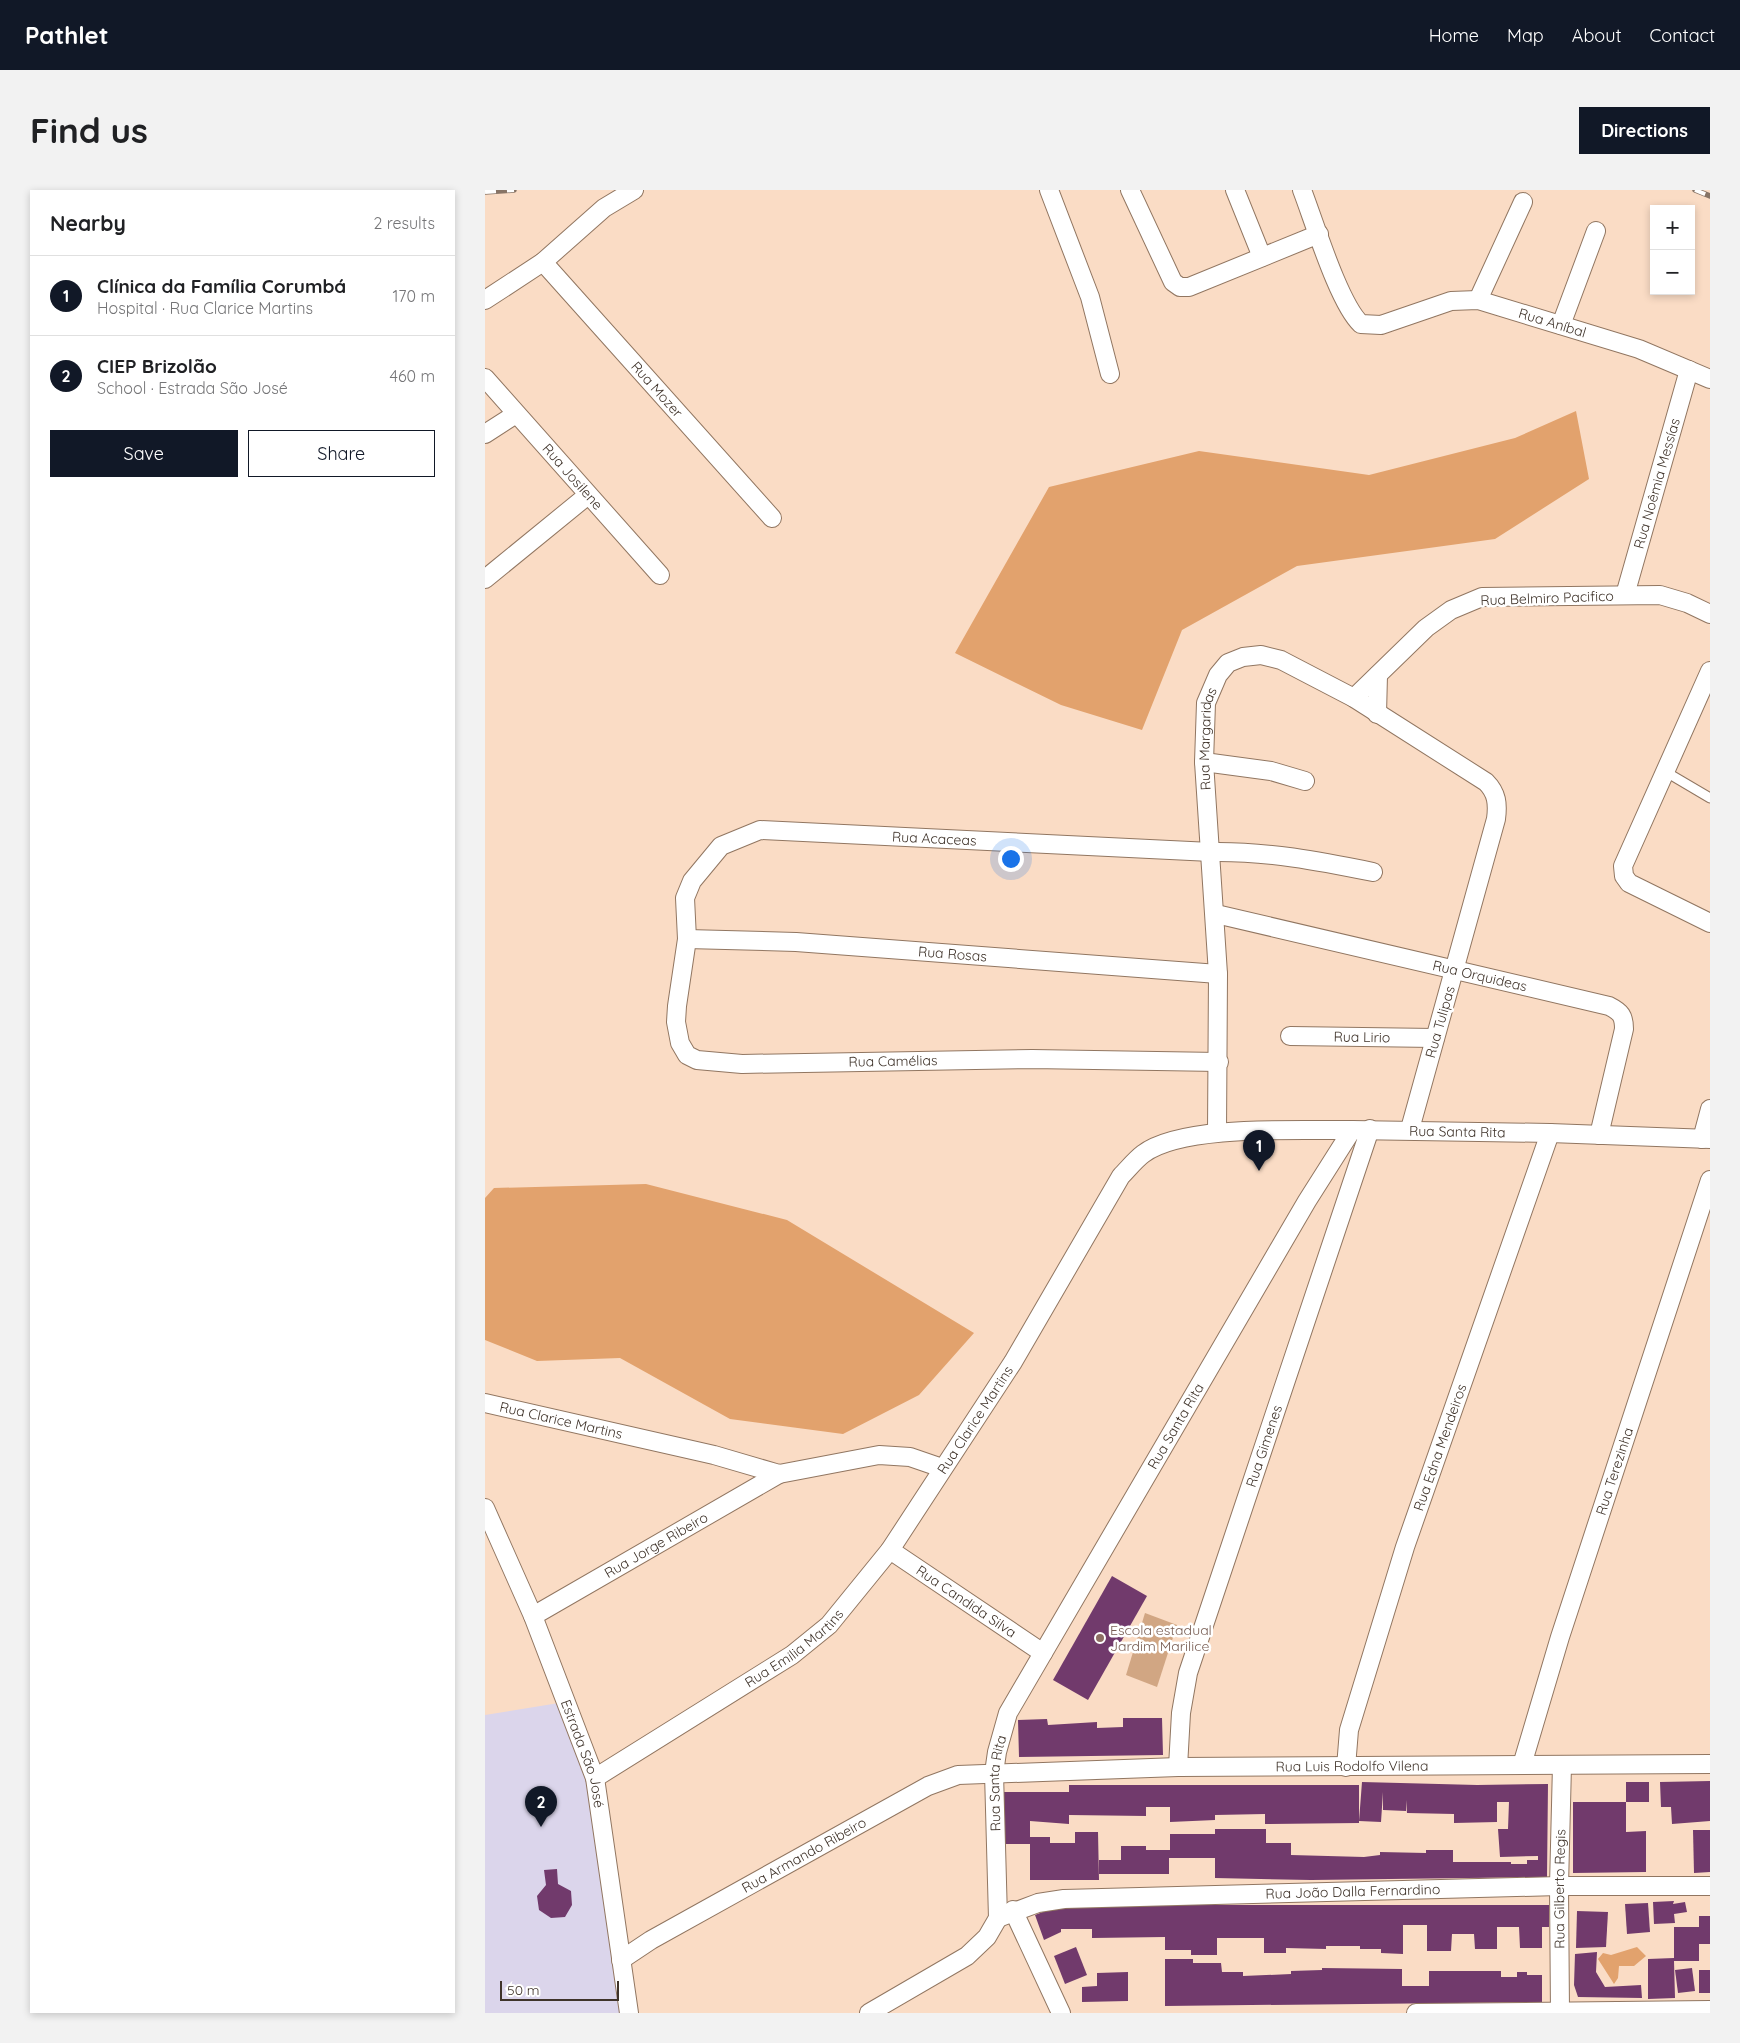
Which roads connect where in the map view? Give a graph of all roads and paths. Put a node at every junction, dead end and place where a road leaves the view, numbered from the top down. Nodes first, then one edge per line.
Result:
1 (633, 190) edge
2 (1049, 190) edge
3 (1131, 190) edge
4 (1235, 190) edge
5 (1302, 190) edge
6 (1523, 202) dead end
7 (1596, 231) dead end
8 (1319, 234) junction
9 (1261, 257) junction
10 (543, 262) junction
11 (485, 300) edge
12 (1478, 300) junction
13 (1561, 325) junction
14 (1689, 370) junction
15 (1110, 374) dead end
16 (485, 378) edge
17 (1710, 379) edge
18 (516, 414) junction
19 (485, 434) edge
20 (588, 496) junction
21 (772, 518) dead end
22 (660, 575) dead end
23 (485, 579) edge
24 (1625, 595) junction
25 (1710, 614) edge
26 (1710, 671) edge
27 (1377, 675) junction
28 (1354, 698) junction
29 (1377, 714) junction
30 (1204, 762) junction
31 (1666, 772) junction
32 (1305, 781) dead end
33 (1497, 798) joint
34 (1710, 798) edge
35 (721, 846) joint
36 (1211, 852) junction
37 (1373, 872) dead end
38 (1216, 914) junction
39 (1710, 922) edge
40 (687, 939) junction
41 (1455, 970) junction
42 (1218, 974) junction
43 (1290, 1036) dead end
44 (1435, 1038) junction
45 (1219, 1062) junction
46 (1710, 1109) edge
47 (1351, 1130) junction
48 (1370, 1130) junction
49 (1410, 1130) junction
50 (1217, 1132) junction
51 (1550, 1133) junction
52 (1599, 1135) junction
53 (1706, 1139) edge
54 (1710, 1180) edge
55 (485, 1403) edge
56 (942, 1468) junction
57 (779, 1474) junction
58 (485, 1508) edge
59 (890, 1550) junction
60 (533, 1616) junction
61 (1043, 1653) junction
62 (1710, 1764) edge
63 (1522, 1765) junction
64 (1562, 1765) junction
65 (1177, 1767) junction
66 (1346, 1767) junction
67 (994, 1773) junction
68 (595, 1778) junction
69 (1559, 1886) junction
70 (1710, 1886) edge
71 (1005, 1914) junction
72 (621, 1960) junction
73 (1710, 2010) edge
74 (1560, 2012) edge
75 (629, 2013) edge
76 (869, 2013) edge
77 (1061, 2013) edge
78 (1416, 2013) edge

1 - 10 street
2 - 15 street
3 - 9 street
4 - 9 street
5 - 8 street, Rua Aníbal
6 - 12 street
7 - 13 street
8 - 9 street
8 - 12 street, Rua Aníbal
10 - 11 street
10 - 21 street, Rua Mozer
12 - 13 street, Rua Aníbal
13 - 14 street, Rua Aníbal
14 - 17 street, Rua Aníbal
14 - 24 street, Rua Noêmia Messías
16 - 18 street, Rua Josilene
18 - 19 street
18 - 20 street, Rua Josilene
20 - 22 street, Rua Josilene
20 - 23 street
24 - 25 street, Rua Belmiro Pacifico
24 - 27 street, Rua Belmiro Pacifico
26 - 31 street
27 - 28 street, Rua Belmiro Pacifico
27 - 29 street
28 - 29 street, Rua Margaridas
28 - 30 street, Rua Margaridas
29 - 33 street, Rua Margaridas
30 - 32 street
30 - 36 street, Rua Margaridas
31 - 34 lane
31 - 39 street
33 - 41 street, Rua Tulipas
35 - 36 street, Rua Acaceas
35 - 40 street, Rua Camélias
36 - 37 street
36 - 38 street, Rua Margaridas
38 - 41 street, Rua Orquideas
38 - 42 street, Rua Margaridas
40 - 42 street, Rua Rosas
40 - 45 street, Rua Camélias
41 - 44 street, Rua Tulipas
41 - 52 street, Rua Orquideas
42 - 45 street, Rua Margaridas
43 - 44 street, Rua Lirio
44 - 49 street, Rua Tulipas
45 - 50 street, Rua Margaridas
46 - 53 street
47 - 48 street, Rua Santa Rita
47 - 50 street, Rua Clarice Martins
47 - 61 street, Rua Santa Rita
48 - 49 street, Rua Santa Rita
48 - 65 street, Rua Gimenes
49 - 51 street, Rua Santa Rita
50 - 56 street, Rua Clarice Martins
51 - 52 street, Rua Santa Rita
51 - 66 street, Rua Edna Mendeiros
52 - 53 street, Rua Santa Rita
54 - 63 street, Rua Terezinha
55 - 57 street, Rua Clarice Martins
56 - 57 street, Rua Clarice Martins
56 - 59 street, Rua Emilia Martins
57 - 60 street, Rua Jorge Ribeiro
58 - 60 street, Estrada São José
59 - 61 street, Rua Candida Silva
59 - 68 street, Rua Emilia Martins
60 - 68 street, Estrada São José
61 - 67 street, Rua Santa Rita
62 - 64 street, Rua Luis Rodolfo Vilena
63 - 64 street, Rua Luis Rodolfo Vilena
63 - 66 street, Rua Luis Rodolfo Vilena
64 - 69 street, Rua Gilberto Regis
65 - 66 street, Rua Luis Rodolfo Vilena
65 - 67 street, Rua Luis Rodolfo Vilena
67 - 71 street, Rua Santa Rita
67 - 72 street, Rua Armando Ribeiro
68 - 72 street, Estrada São José
69 - 70 street, Rua João Dalla Fernardino
69 - 71 street, Rua João Dalla Fernardino
69 - 74 street, Rua Gilberto Regis
71 - 76 street
71 - 77 street
72 - 75 street, Estrada São José
73 - 74 street
74 - 78 street

